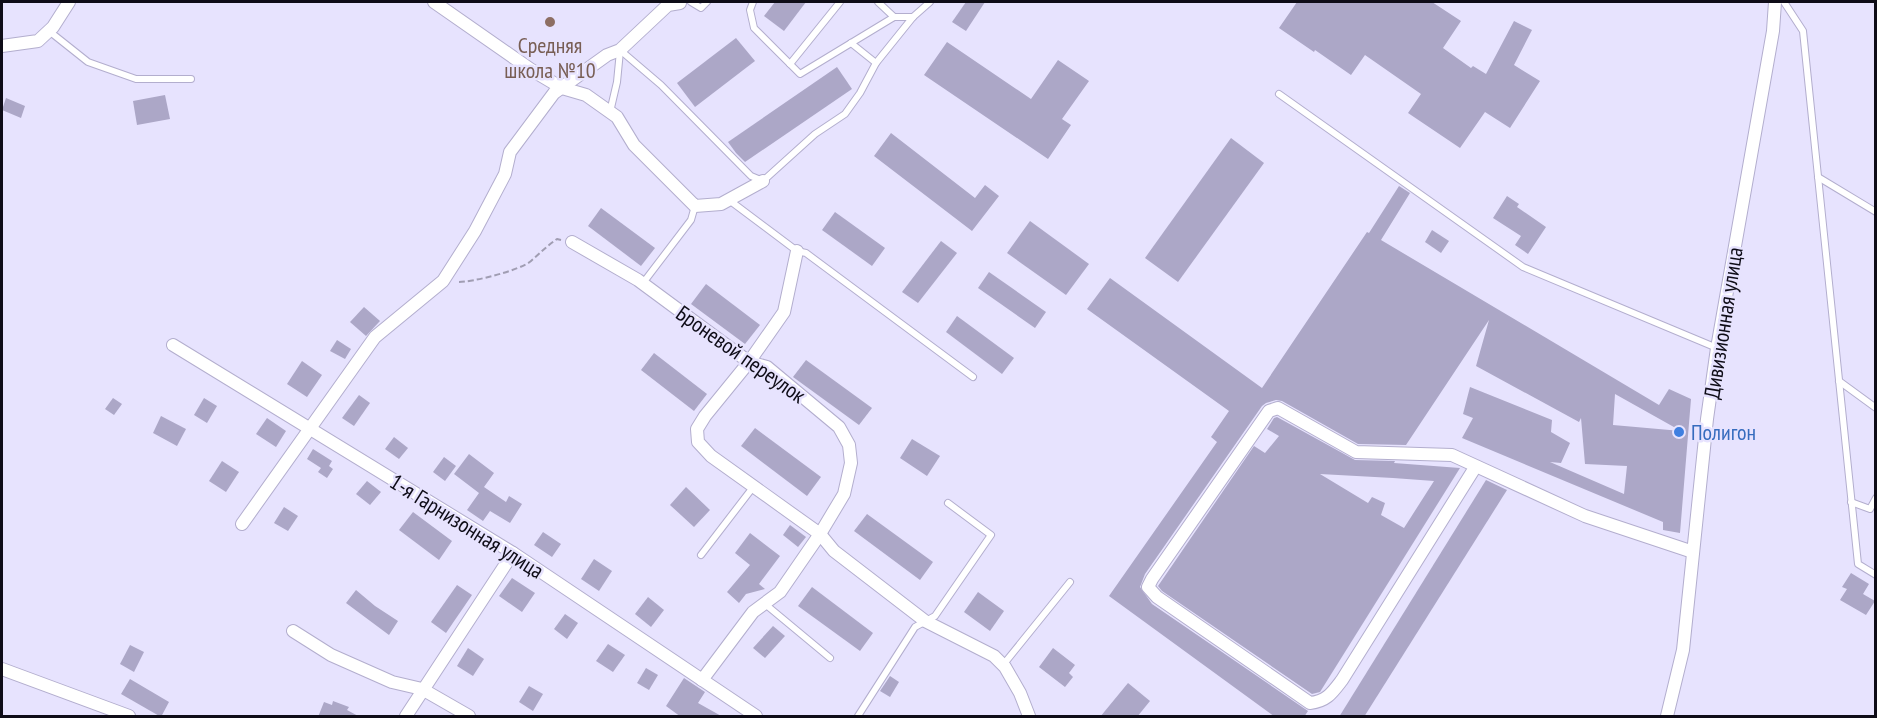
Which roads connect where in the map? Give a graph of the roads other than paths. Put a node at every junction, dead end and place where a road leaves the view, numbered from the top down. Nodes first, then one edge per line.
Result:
1 (69, 2) edge
2 (434, 2) edge
3 (684, 2) edge
4 (707, 2) edge
5 (753, 2) edge
6 (840, 2) edge
7 (878, 2) edge
8 (930, 2) edge
9 (1775, 2) edge
10 (1784, 2) edge
11 (894, 17) junction
12 (913, 17) junction
13 (48, 31) junction
14 (851, 43) junction
15 (2, 46) edge
16 (620, 50) junction
17 (876, 63) junction
18 (790, 64) junction
19 (191, 79) dead end
20 (562, 88) junction
21 (1280, 94) dead end
22 (610, 112) junction
23 (1818, 177) junction
24 (763, 182) junction
25 (728, 200) junction
26 (695, 206) junction
27 (1875, 212) edge
28 (572, 242) road end
29 (797, 251) junction
30 (643, 284) junction
31 (173, 345) dead end
32 (1717, 348) junction
33 (749, 362) junction
34 (972, 377) dead end
35 (1839, 381) junction
36 (1875, 408) edge
37 (308, 428) junction
38 (1476, 466) junction
39 (754, 486) junction
40 (1875, 498) edge
41 (1851, 502) junction
42 (948, 503) dead end
43 (242, 524) dead end
44 (820, 534) junction
45 (1693, 552) junction
46 (513, 553) junction
47 (701, 555) dead end
48 (1875, 575) edge
49 (1070, 582) dead end
50 (764, 604) junction
51 (925, 621) junction
52 (293, 631) dead end
53 (830, 658) dead end
54 (1003, 665) junction
55 (2, 669) edge
56 (702, 680) junction
57 (422, 689) junction
58 (129, 717) edge
59 (406, 717) edge
60 (469, 717) edge
61 (756, 717) edge
62 (858, 717) edge
63 (1029, 717) edge
64 (1667, 717) edge

1 - 13 street
2 - 20 street
3 - 4 lane
3 - 16 street
5 - 18 lane
6 - 18 lane
7 - 11 lane
8 - 12 lane
9 - 32 street, Дивизионная улица
10 - 23 lane
11 - 12 lane
11 - 14 lane
12 - 17 lane
13 - 15 street
13 - 19 lane
14 - 17 lane
14 - 18 lane
16 - 20 street
16 - 22 lane
16 - 24 lane
17 - 24 lane
20 - 22 street
20 - 37 street
21 - 32 lane
22 - 26 street
23 - 27 lane
23 - 35 lane
24 - 25 street
25 - 26 street
25 - 29 lane
26 - 30 lane
28 - 30 street, Броневой переулок
29 - 33 street
29 - 34 lane
30 - 33 street, Броневой переулок
31 - 37 street, 1-я Гарнизонная улица
32 - 45 street, Дивизионная улица
33 - 39 street
33 - 44 street, Броневой переулок
35 - 36 lane
35 - 41 lane
37 - 43 street
37 - 46 street, 1-я Гарнизонная улица
38 - 38 street
38 - 45 street
39 - 44 street
39 - 47 lane
40 - 41 lane
41 - 48 lane
42 - 51 lane
44 - 50 street, Броневой переулок
44 - 51 street
45 - 64 street, Дивизионная улица
46 - 56 street, 1-я Гарнизонная улица
46 - 57 street
49 - 54 lane
50 - 53 lane
50 - 56 street, Броневой переулок
51 - 54 street
51 - 62 lane
52 - 57 street
54 - 63 street
55 - 58 street
56 - 61 street, 1-я Гарнизонная улица
57 - 59 street
57 - 60 street

